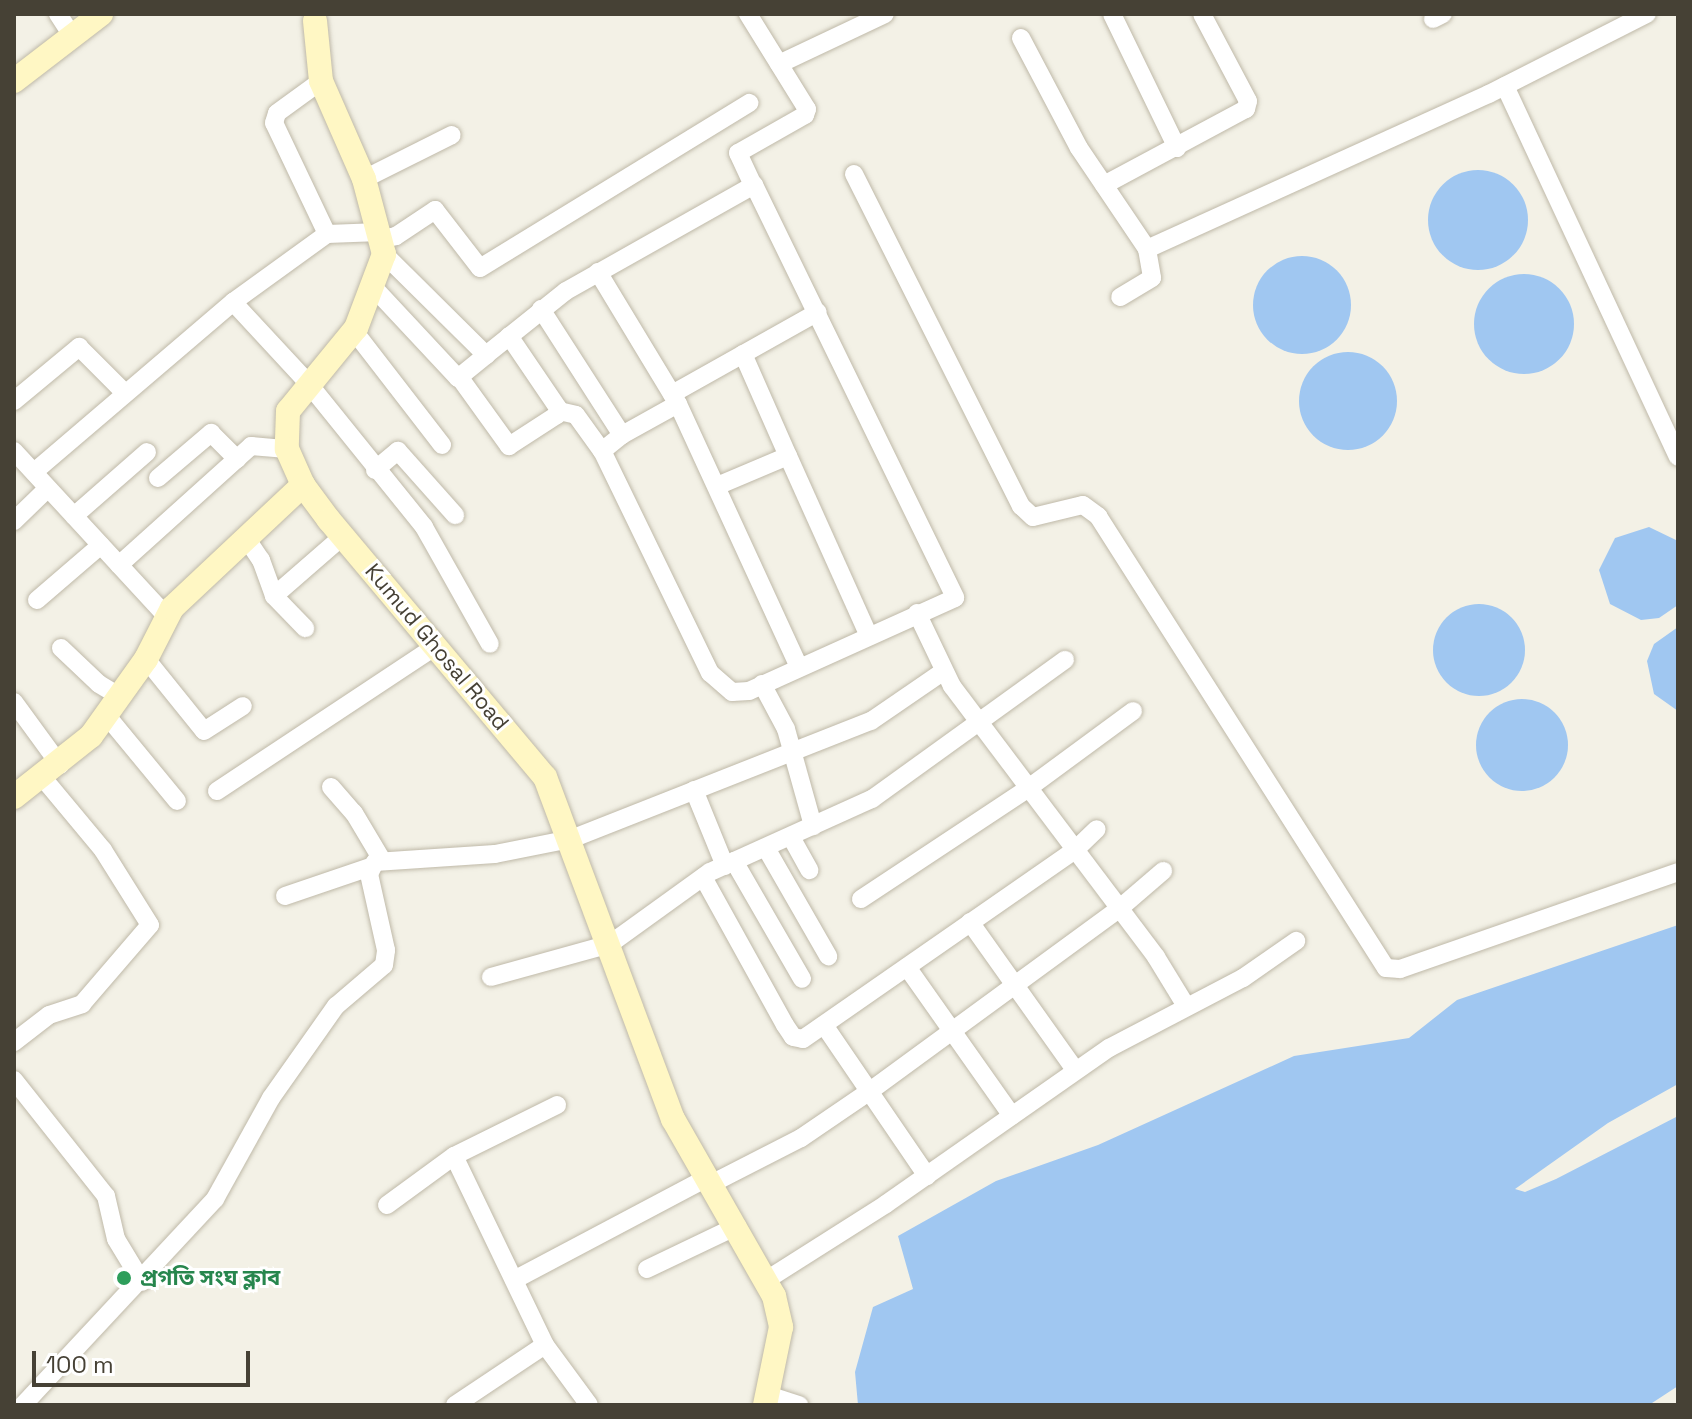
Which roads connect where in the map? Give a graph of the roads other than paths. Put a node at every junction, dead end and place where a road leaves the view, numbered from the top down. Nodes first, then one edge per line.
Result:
1 (58, 14) edge
2 (101, 14) edge
3 (748, 14) edge
4 (885, 14) edge
5 (1112, 14) edge
6 (1202, 14) edge
7 (1647, 14) edge
8 (314, 16) edge
9 (73, 37) junction
10 (1021, 38) dead end
11 (779, 64) junction
12 (14, 81) edge
13 (321, 81) junction
14 (1505, 86) junction
15 (749, 103) dead end
16 (452, 135) dead end
17 (1177, 148) junction
18 (854, 174) dead end
19 (364, 179) junction
20 (752, 183) junction
21 (1104, 185) junction
22 (327, 234) junction
23 (383, 247) junction
24 (1147, 249) junction
25 (598, 272) junction
26 (374, 288) junction
27 (1120, 297) dead end
28 (233, 302) junction
29 (541, 309) junction
30 (818, 312) junction
31 (354, 331) junction
32 (509, 336) junction
33 (743, 354) junction
34 (486, 355) junction
35 (460, 378) junction
36 (308, 383) junction
37 (123, 391) junction
38 (675, 399) junction
39 (14, 401) edge
40 (559, 411) junction
41 (622, 435) junction
42 (442, 445) dead end
43 (287, 449) junction
44 (14, 451) edge
45 (602, 451) junction
46 (147, 452) dead end
47 (788, 456) junction
48 (1678, 457) edge
49 (237, 459) junction
50 (375, 470) junction
51 (34, 472) junction
52 (158, 478) dead end
53 (303, 485) junction
54 (717, 486) junction
55 (48, 488) junction
56 (455, 515) dead end
57 (74, 516) junction
58 (14, 521) edge
59 (343, 536) junction
60 (246, 538) junction
61 (101, 545) junction
62 (119, 565) junction
63 (274, 596) junction
64 (37, 600) dead end
65 (917, 613) junction
66 (166, 616) junction
67 (305, 628) dead end
68 (868, 634) junction
69 (490, 644) dead end
70 (436, 646) junction
71 (61, 648) dead end
72 (146, 659) junction
73 (1065, 660) dead end
74 (798, 665) junction
75 (944, 671) junction
76 (762, 684) junction
77 (14, 702) edge
78 (114, 706) junction
79 (243, 706) dead end
80 (1133, 711) dead end
81 (979, 725) junction
82 (792, 749) junction
83 (51, 772) junction
84 (331, 787) dead end
85 (1030, 787) junction
86 (694, 790) junction
87 (217, 791) dead end
88 (14, 797) edge
89 (177, 801) dead end
90 (813, 826) junction
91 (1097, 829) dead end
92 (791, 837) junction
93 (571, 839) junction
94 (766, 848) junction
95 (1075, 850) junction
96 (376, 863) junction
97 (730, 864) junction
98 (809, 870) dead end
99 (1163, 871) dead end
100 (1678, 872) edge
101 (703, 877) junction
102 (285, 896) dead end
103 (861, 899) dead end
104 (1120, 908) junction
105 (970, 922) junction
106 (1296, 941) dead end
107 (610, 944) junction
108 (828, 956) dead end
109 (907, 967) junction
110 (491, 977) dead end
111 (802, 979) dead end
112 (1016, 984) junction
113 (1186, 1006) junction
114 (824, 1025) junction
115 (950, 1029) junction
116 (14, 1042) edge
117 (1075, 1070) junction
118 (14, 1080) edge
119 (867, 1093) junction
120 (557, 1105) dead end
121 (1012, 1116) junction
122 (454, 1156) junction
123 (927, 1176) junction
124 (709, 1181) junction
125 (387, 1205) dead end
126 (737, 1226) junction
127 (647, 1269) dead end
128 (768, 1279) junction
129 (514, 1280) junction
130 (142, 1282) junction
131 (545, 1345) junction
132 (766, 1400) edge
133 (23, 1405) edge
134 (455, 1405) edge
135 (589, 1405) edge
136 (799, 1405) edge

1 - 9 street
2 - 9 street
3 - 11 street
4 - 11 street
5 - 17 street
6 - 17 street
7 - 14 street
8 - 13 street
9 - 12 street
10 - 21 street
11 - 20 street
13 - 19 street
13 - 22 street
14 - 24 street
14 - 48 street
15 - 23 street
16 - 19 street
17 - 21 street
18 - 100 street
19 - 23 street
20 - 25 street
20 - 30 street
21 - 24 street
22 - 23 street
22 - 28 street
23 - 26 street, Kumud Ghosal Road
23 - 34 street
24 - 27 street
25 - 29 street
25 - 38 street
26 - 31 street, Kumud Ghosal Road
26 - 35 street
28 - 36 street
28 - 37 street
29 - 32 street
29 - 41 street
30 - 33 street
30 - 65 street
31 - 36 street, Kumud Ghosal Road
31 - 42 street
32 - 34 street
32 - 40 street
33 - 38 street
33 - 47 street
34 - 35 street
35 - 40 street
36 - 43 street, Kumud Ghosal Road
36 - 50 street
37 - 39 street
37 - 51 street
38 - 41 street
38 - 54 street
40 - 45 street
41 - 45 street
43 - 49 street
43 - 53 street, Kumud Ghosal Road
44 - 51 street
45 - 76 street
46 - 57 street
47 - 54 street
47 - 68 street
49 - 52 street
49 - 62 street
50 - 56 street
50 - 69 street
51 - 55 street
53 - 59 street, Kumud Ghosal Road
53 - 60 street
54 - 74 street
55 - 57 street
55 - 58 street
57 - 61 street
59 - 63 street
59 - 70 street, Kumud Ghosal Road
60 - 63 street
60 - 66 street
61 - 62 street
61 - 64 street
62 - 66 street
63 - 67 street
65 - 68 street
65 - 75 street
66 - 72 street
68 - 74 street
70 - 87 street
70 - 93 street, Kumud Ghosal Road
71 - 78 street
72 - 78 street
72 - 79 street
73 - 81 street
74 - 76 street
75 - 81 street
75 - 82 street
76 - 82 street
77 - 83 street
78 - 83 street
78 - 89 street
80 - 85 street
81 - 85 street
81 - 90 street
82 - 86 street
82 - 90 street
83 - 88 street
83 - 116 street
84 - 96 street
85 - 95 street
85 - 103 street
86 - 93 street
86 - 97 street
90 - 92 street
91 - 95 street
92 - 94 street
92 - 98 street
93 - 96 street
93 - 107 street, Kumud Ghosal Road
94 - 97 street
94 - 108 street
95 - 104 street
95 - 105 street
96 - 102 street
96 - 130 street
97 - 101 street
97 - 111 street
99 - 104 street
101 - 107 street
101 - 114 street
104 - 112 street
104 - 113 street
105 - 109 street
105 - 112 street
106 - 113 street
107 - 110 street
107 - 124 street, Kumud Ghosal Road
109 - 114 street
109 - 115 street
112 - 115 street
112 - 117 street
113 - 117 street
114 - 119 street
115 - 119 street
115 - 121 street
117 - 121 street
118 - 130 street
119 - 123 street
119 - 124 street
120 - 122 street
121 - 123 street
122 - 125 street
122 - 129 street
123 - 128 street
124 - 126 street, Kumud Ghosal Road
124 - 129 street
126 - 127 street
126 - 128 street, Kumud Ghosal Road
128 - 132 street, Kumud Ghosal Road
129 - 131 street
130 - 133 street
131 - 134 street
131 - 135 street
132 - 136 street

